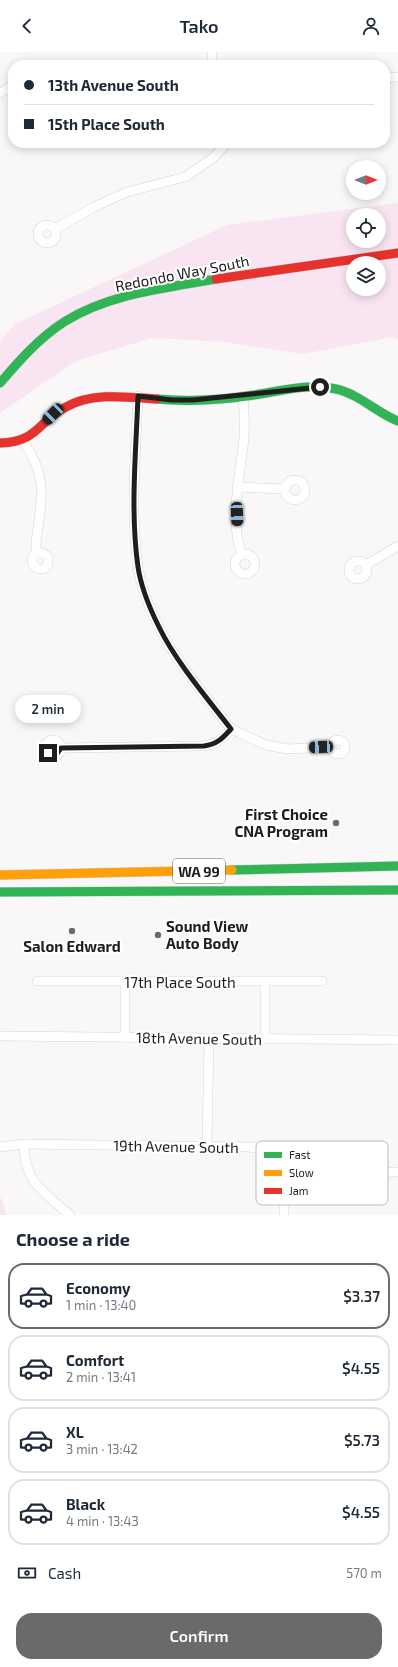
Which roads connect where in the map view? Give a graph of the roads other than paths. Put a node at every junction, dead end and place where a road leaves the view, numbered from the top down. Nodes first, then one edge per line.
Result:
1 (222, 148) edge
2 (55, 229) dead end
3 (398, 253) edge
4 (0, 383) edge
5 (138, 396) junction
6 (243, 396) junction
7 (398, 422) edge
8 (23, 441) junction
9 (0, 444) edge
10 (237, 487) junction
11 (285, 489) dead end
12 (398, 546) edge
13 (36, 553) dead end
14 (242, 555) dead end
15 (366, 565) dead end
16 (231, 729) junction
17 (331, 747) dead end
18 (61, 748) dead end
19 (398, 866) edge
20 (0, 875) edge
21 (398, 890) edge
22 (0, 892) edge
23 (37, 982) dead end
24 (125, 982) junction
25 (265, 982) junction
26 (322, 982) dead end
27 (0, 1036) edge
28 (125, 1037) junction
29 (209, 1038) junction
30 (265, 1039) junction
31 (398, 1040) edge
32 (24, 1144) junction
33 (207, 1146) junction
34 (0, 1147) edge
35 (256, 1147) edge
36 (388, 1172) edge
37 (398, 1172) edge
38 (70, 1215) edge

1 - 2 street
3 - 4 street, Redondo Way South
5 - 6 street
5 - 8 street
5 - 16 street
6 - 7 street
6 - 10 street
8 - 9 street
8 - 13 street
10 - 11 street
10 - 14 street
12 - 15 street
16 - 17 street
16 - 18 street
19 - 20 street, WA 99
21 - 22 street, WA 99
23 - 24 street, 17th Place South
24 - 25 street, 17th Place South
24 - 28 street
25 - 26 street, 17th Place South
25 - 30 street
27 - 28 street, 18th Avenue South
28 - 29 street, 18th Avenue South
29 - 30 street, 18th Avenue South
29 - 33 street
30 - 31 street, 18th Avenue South
32 - 33 street, 19th Avenue South
32 - 34 street, 19th Avenue South
32 - 38 street
33 - 35 street, 19th Avenue South
36 - 37 street, 19th Avenue South

